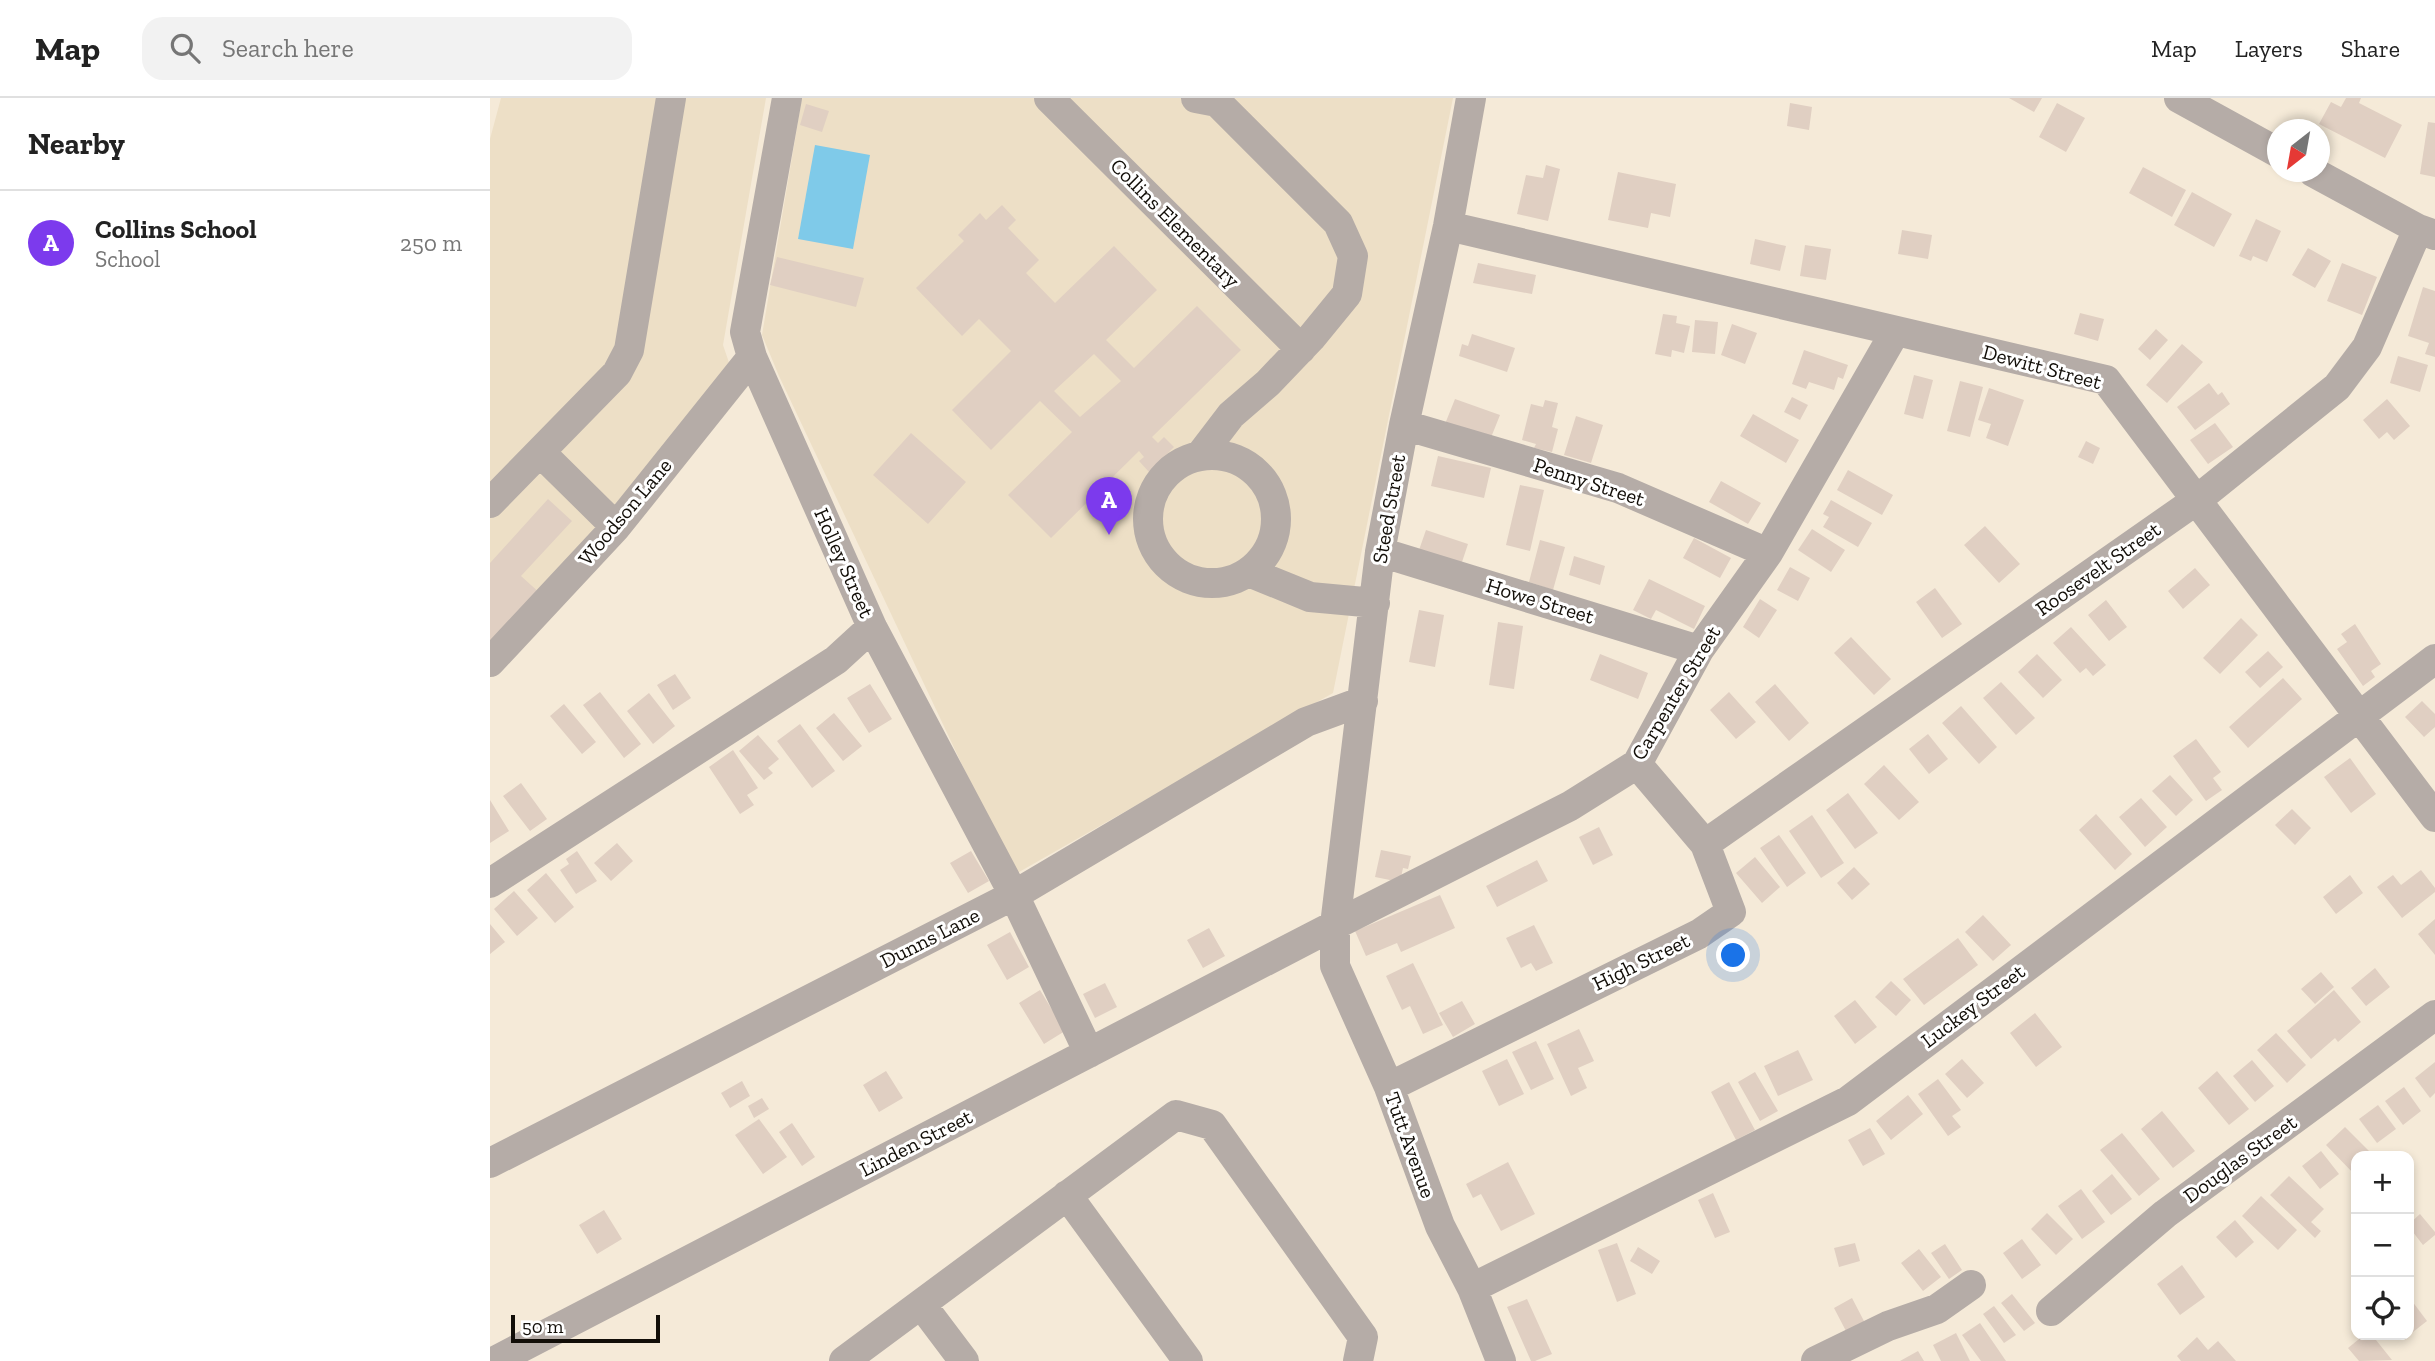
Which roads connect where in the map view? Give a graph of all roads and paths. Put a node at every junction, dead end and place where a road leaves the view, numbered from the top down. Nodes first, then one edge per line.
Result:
1 (671, 98) edge
2 (787, 98) edge
3 (1049, 98) edge
4 (1196, 98) edge
5 (1471, 98) edge
6 (2179, 98) edge
7 (2267, 146) edge
8 (2330, 181) edge
9 (1448, 226) junction
10 (2427, 232) edge
11 (1895, 332) junction
12 (1301, 349) junction
13 (752, 357) junction
14 (1404, 425) junction
15 (540, 452) junction
16 (1202, 453) junction
17 (2198, 499) junction
18 (490, 503) edge
19 (616, 527) junction
20 (1380, 552) junction
21 (1768, 553) junction
22 (1249, 572) junction
23 (1375, 604) junction
24 (872, 627) junction
25 (1699, 650) junction
26 (2435, 659) edge
27 (490, 662) edge
28 (1363, 701) junction
29 (2358, 717) junction
30 (1637, 764) junction
31 (2435, 817) edge
32 (1705, 844) junction
33 (490, 883) edge
34 (1014, 895) junction
35 (1335, 925) junction
36 (2435, 1015) edge
37 (1089, 1053) junction
38 (1389, 1087) junction
39 (490, 1163) edge
40 (1067, 1195) junction
41 (1971, 1285) dead end
42 (1472, 1288) junction
43 (921, 1304) junction
44 (2051, 1311) dead end
45 (495, 1361) edge
46 (844, 1361) edge
47 (964, 1361) edge
48 (1188, 1361) edge
49 (1358, 1361) edge
50 (1501, 1361) edge
51 (1816, 1361) edge

1 - 15 street
2 - 13 street, Holley Street
3 - 12 street, Collins Elementary
4 - 12 street
5 - 9 street, Steed Street
6 - 7 street
8 - 10 street
9 - 11 street, Dewitt Street
9 - 14 street, Steed Street
10 - 17 street, Roosevelt Street
11 - 17 street, Dewitt Street
11 - 21 street, Carpenter Street
12 - 16 street
13 - 19 street, Woodson Lane
13 - 24 street, Holley Street
14 - 20 street, Steed Street
14 - 21 street, Penny Street
15 - 18 street
15 - 19 street
16 - 22 street
16 - 22 street
17 - 29 street, Dewitt Street
17 - 32 street, Roosevelt Street
19 - 27 street, Woodson Lane
20 - 23 street, Steed Street
20 - 25 street, Howe Street
21 - 25 street, Carpenter Street
22 - 23 street
23 - 28 street, Steed Street
24 - 33 street, Holley Street
24 - 34 street
25 - 30 street, Carpenter Street
26 - 29 street, Luckey Street
28 - 34 street, Dunns Lane
28 - 35 street, Steed Street
29 - 31 street, Dewitt Street
29 - 42 street, Luckey Street
30 - 32 street, High Street
30 - 35 street, Carpenter Street
32 - 38 street, High Street
34 - 37 street
34 - 39 street, Dunns Lane
35 - 37 street, Linden Street
35 - 38 street, Tutt Avenue
36 - 44 street, Douglas Street
37 - 45 street, Linden Street
38 - 42 street, Tutt Avenue
40 - 43 street
40 - 48 street
40 - 49 street
41 - 51 street
42 - 50 street, Tutt Avenue
43 - 46 street
43 - 47 street

